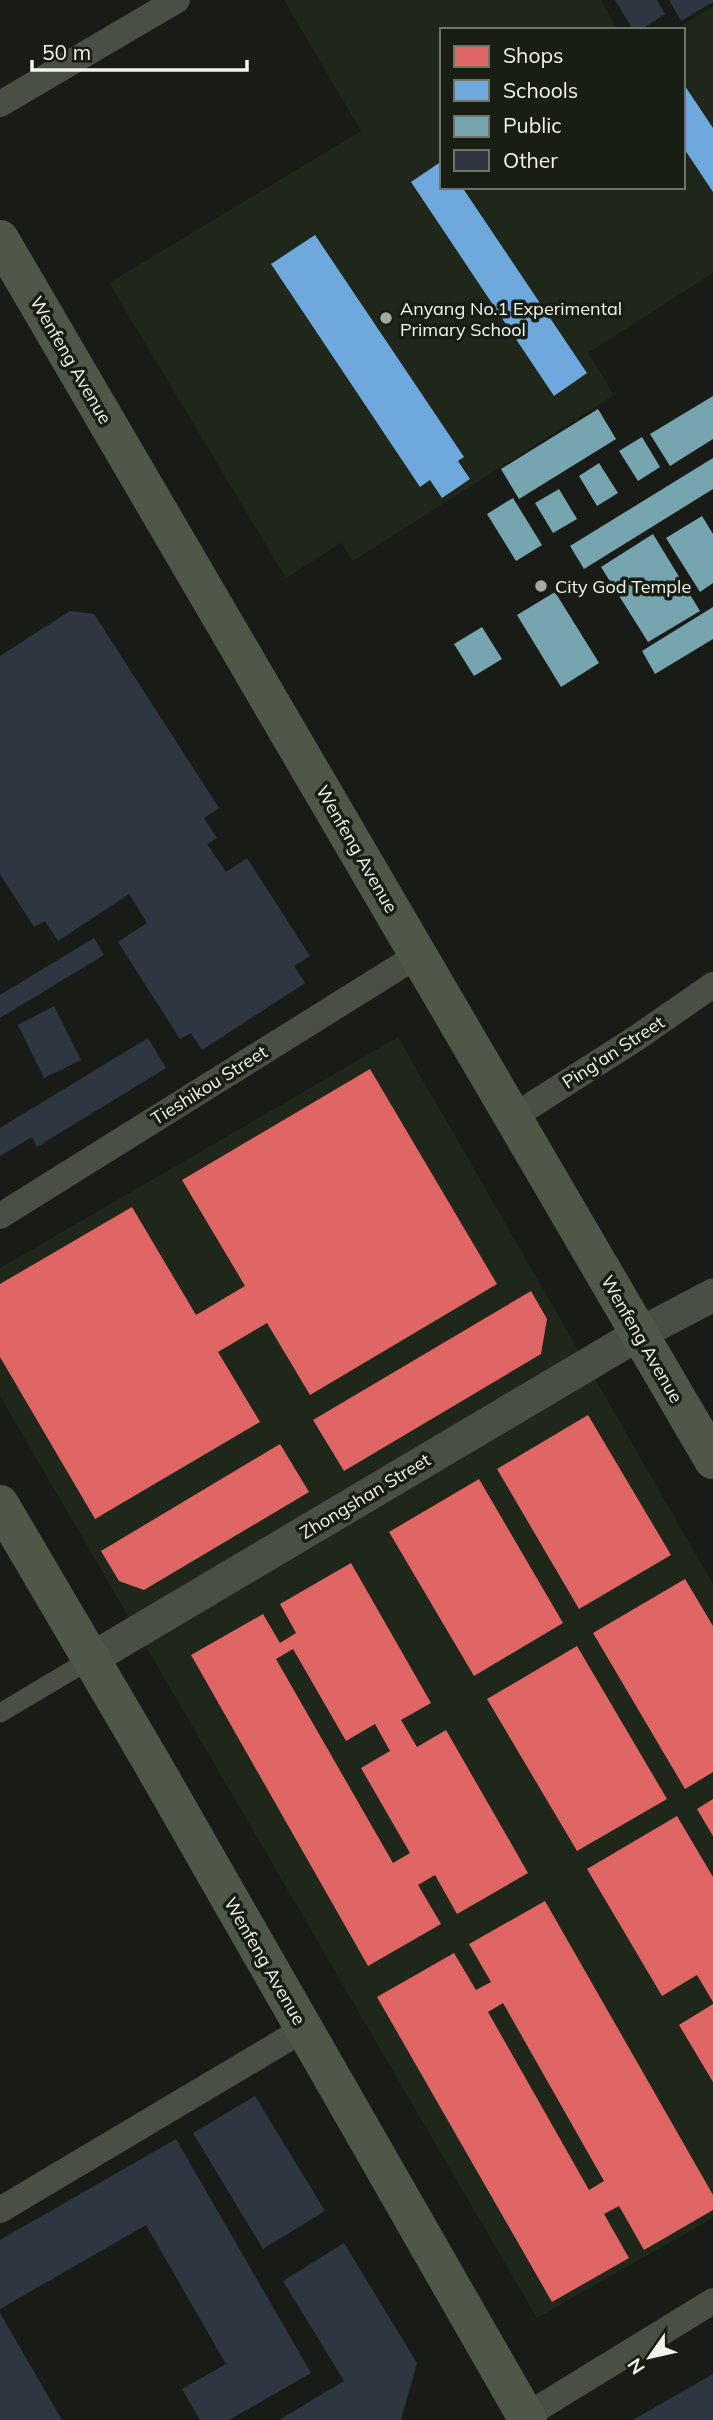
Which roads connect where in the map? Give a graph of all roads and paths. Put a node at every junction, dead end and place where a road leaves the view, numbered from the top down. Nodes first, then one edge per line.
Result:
1 (177, 0) edge
2 (0, 104) edge
3 (0, 239) edge
4 (418, 955) junction
5 (713, 985) edge
6 (513, 1117) junction
7 (0, 1216) edge
8 (713, 1295) edge
9 (639, 1334) junction
10 (713, 1460) edge
11 (0, 1504) edge
12 (91, 1659) junction
13 (0, 1713) edge
14 (304, 2029) junction
15 (0, 2210) edge
16 (713, 2301) edge
17 (524, 2419) edge

1 - 2 street
3 - 4 main road, Wenfeng Avenue
4 - 6 main road, Wenfeng Avenue
4 - 7 street, Tieshikou Street
5 - 6 street, Ping'an Street
6 - 9 main road, Wenfeng Avenue
8 - 9 street, Zhongshan Street
9 - 10 main road, Wenfeng Avenue
9 - 12 street, Zhongshan Street
11 - 12 main road, Wenfeng Avenue
12 - 13 street
12 - 14 main road, Wenfeng Avenue
14 - 15 street
14 - 17 main road, Wenfeng Avenue
16 - 17 street

